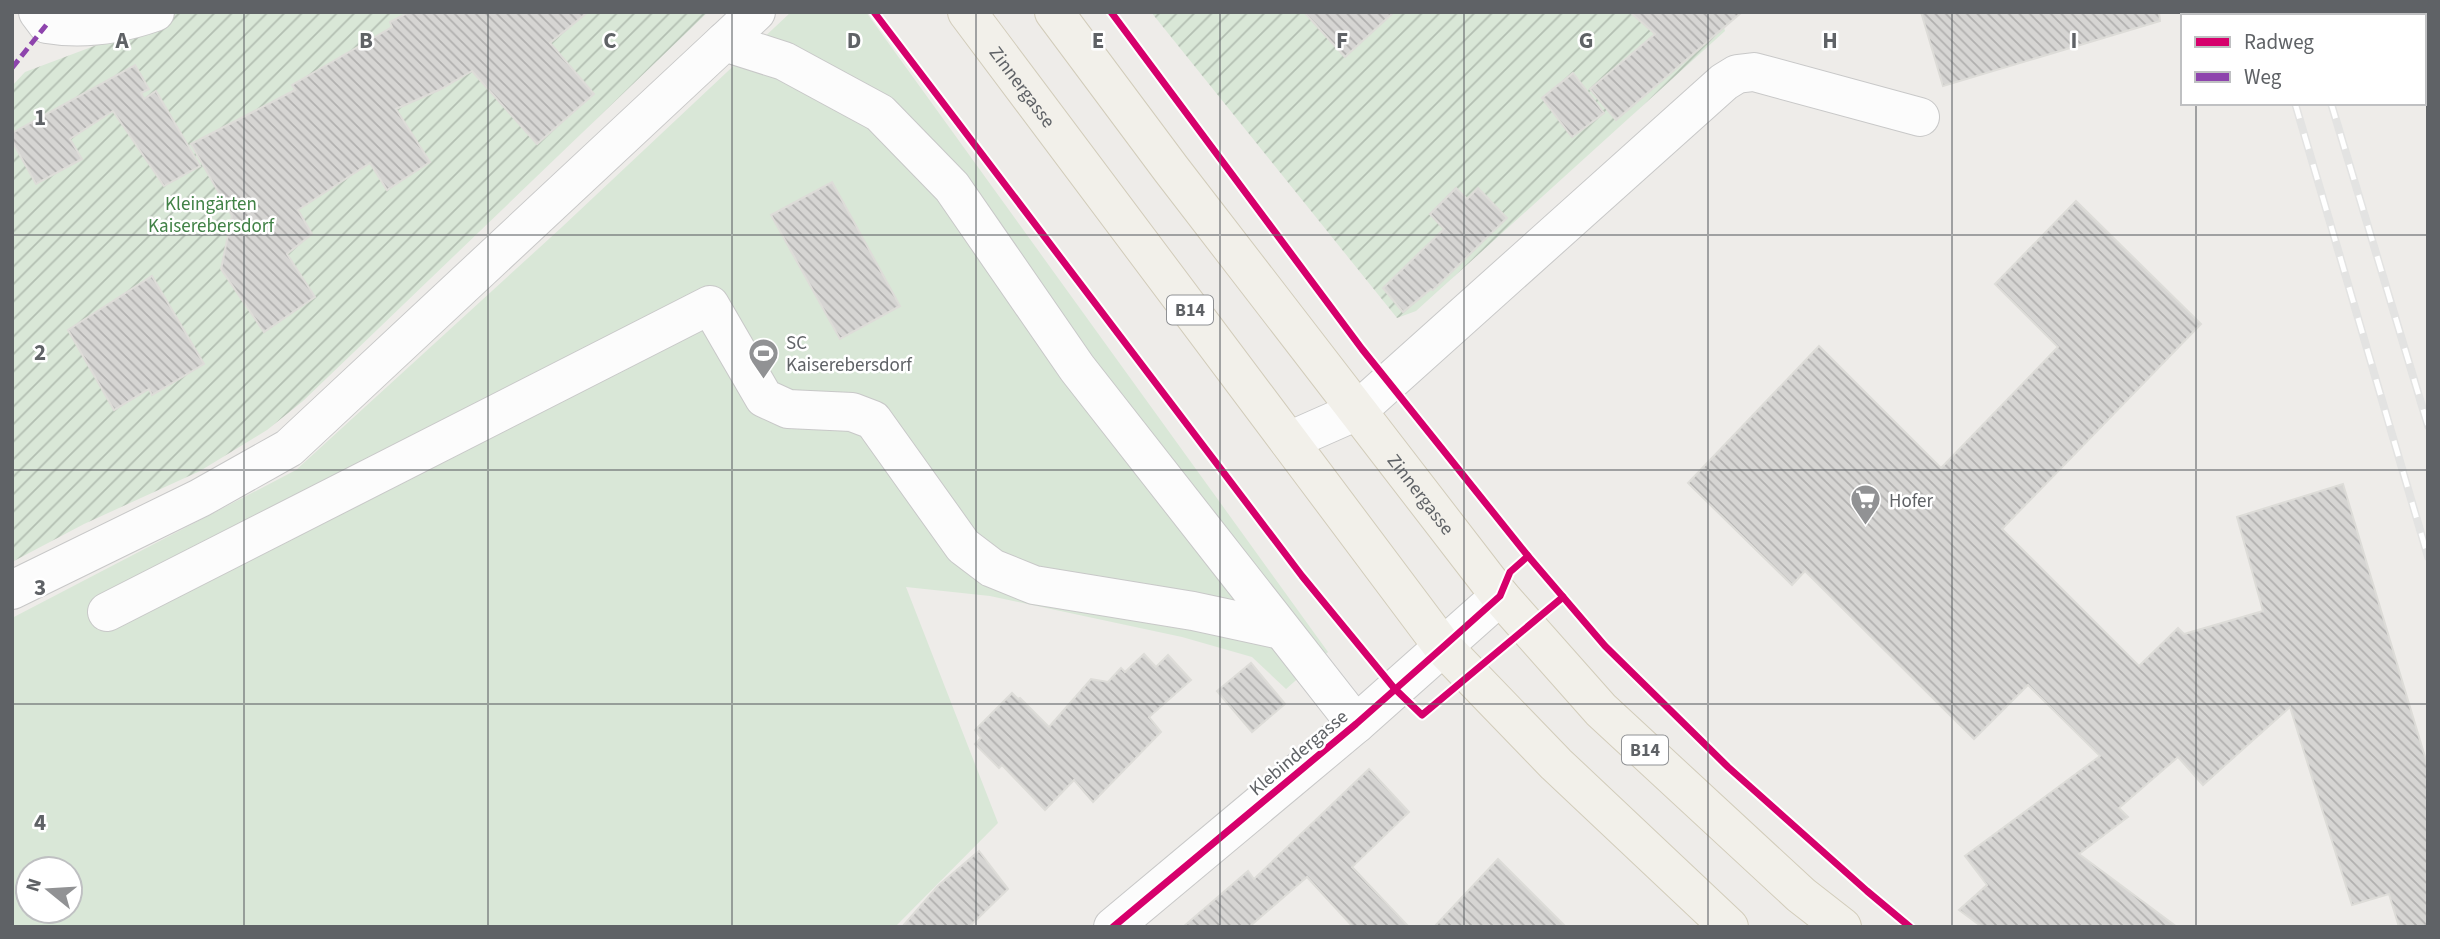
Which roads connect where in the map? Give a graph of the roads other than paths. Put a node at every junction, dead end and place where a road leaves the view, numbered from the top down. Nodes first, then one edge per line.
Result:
1 (38, 12) edge
2 (155, 12) edge
3 (756, 12) edge
4 (967, 12) edge
5 (1054, 12) edge
6 (724, 42) junction
7 (1920, 117) dead end
8 (1357, 411) junction
9 (1289, 441) junction
10 (12, 590) edge
11 (1500, 596) junction
12 (107, 612) dead end
13 (1281, 630) junction
14 (1443, 647) junction
15 (1356, 724) junction
16 (1113, 927) edge
17 (1729, 927) edge
18 (1842, 927) edge

1 - 2 street
3 - 6 street
4 - 9 main road, Zinnergasse / B14
5 - 8 main road, Zinnergasse / B14
6 - 10 street
6 - 13 street
7 - 8 street
8 - 9 street
8 - 11 main road, Zinnergasse / B14
9 - 14 main road, Zinnergasse / B14
11 - 14 street, Klebindergasse
11 - 18 main road, Zinnergasse / B14
12 - 13 street
13 - 15 street
14 - 15 street, Klebindergasse
14 - 17 main road, Zinnergasse / B14
15 - 16 street, Klebindergasse

